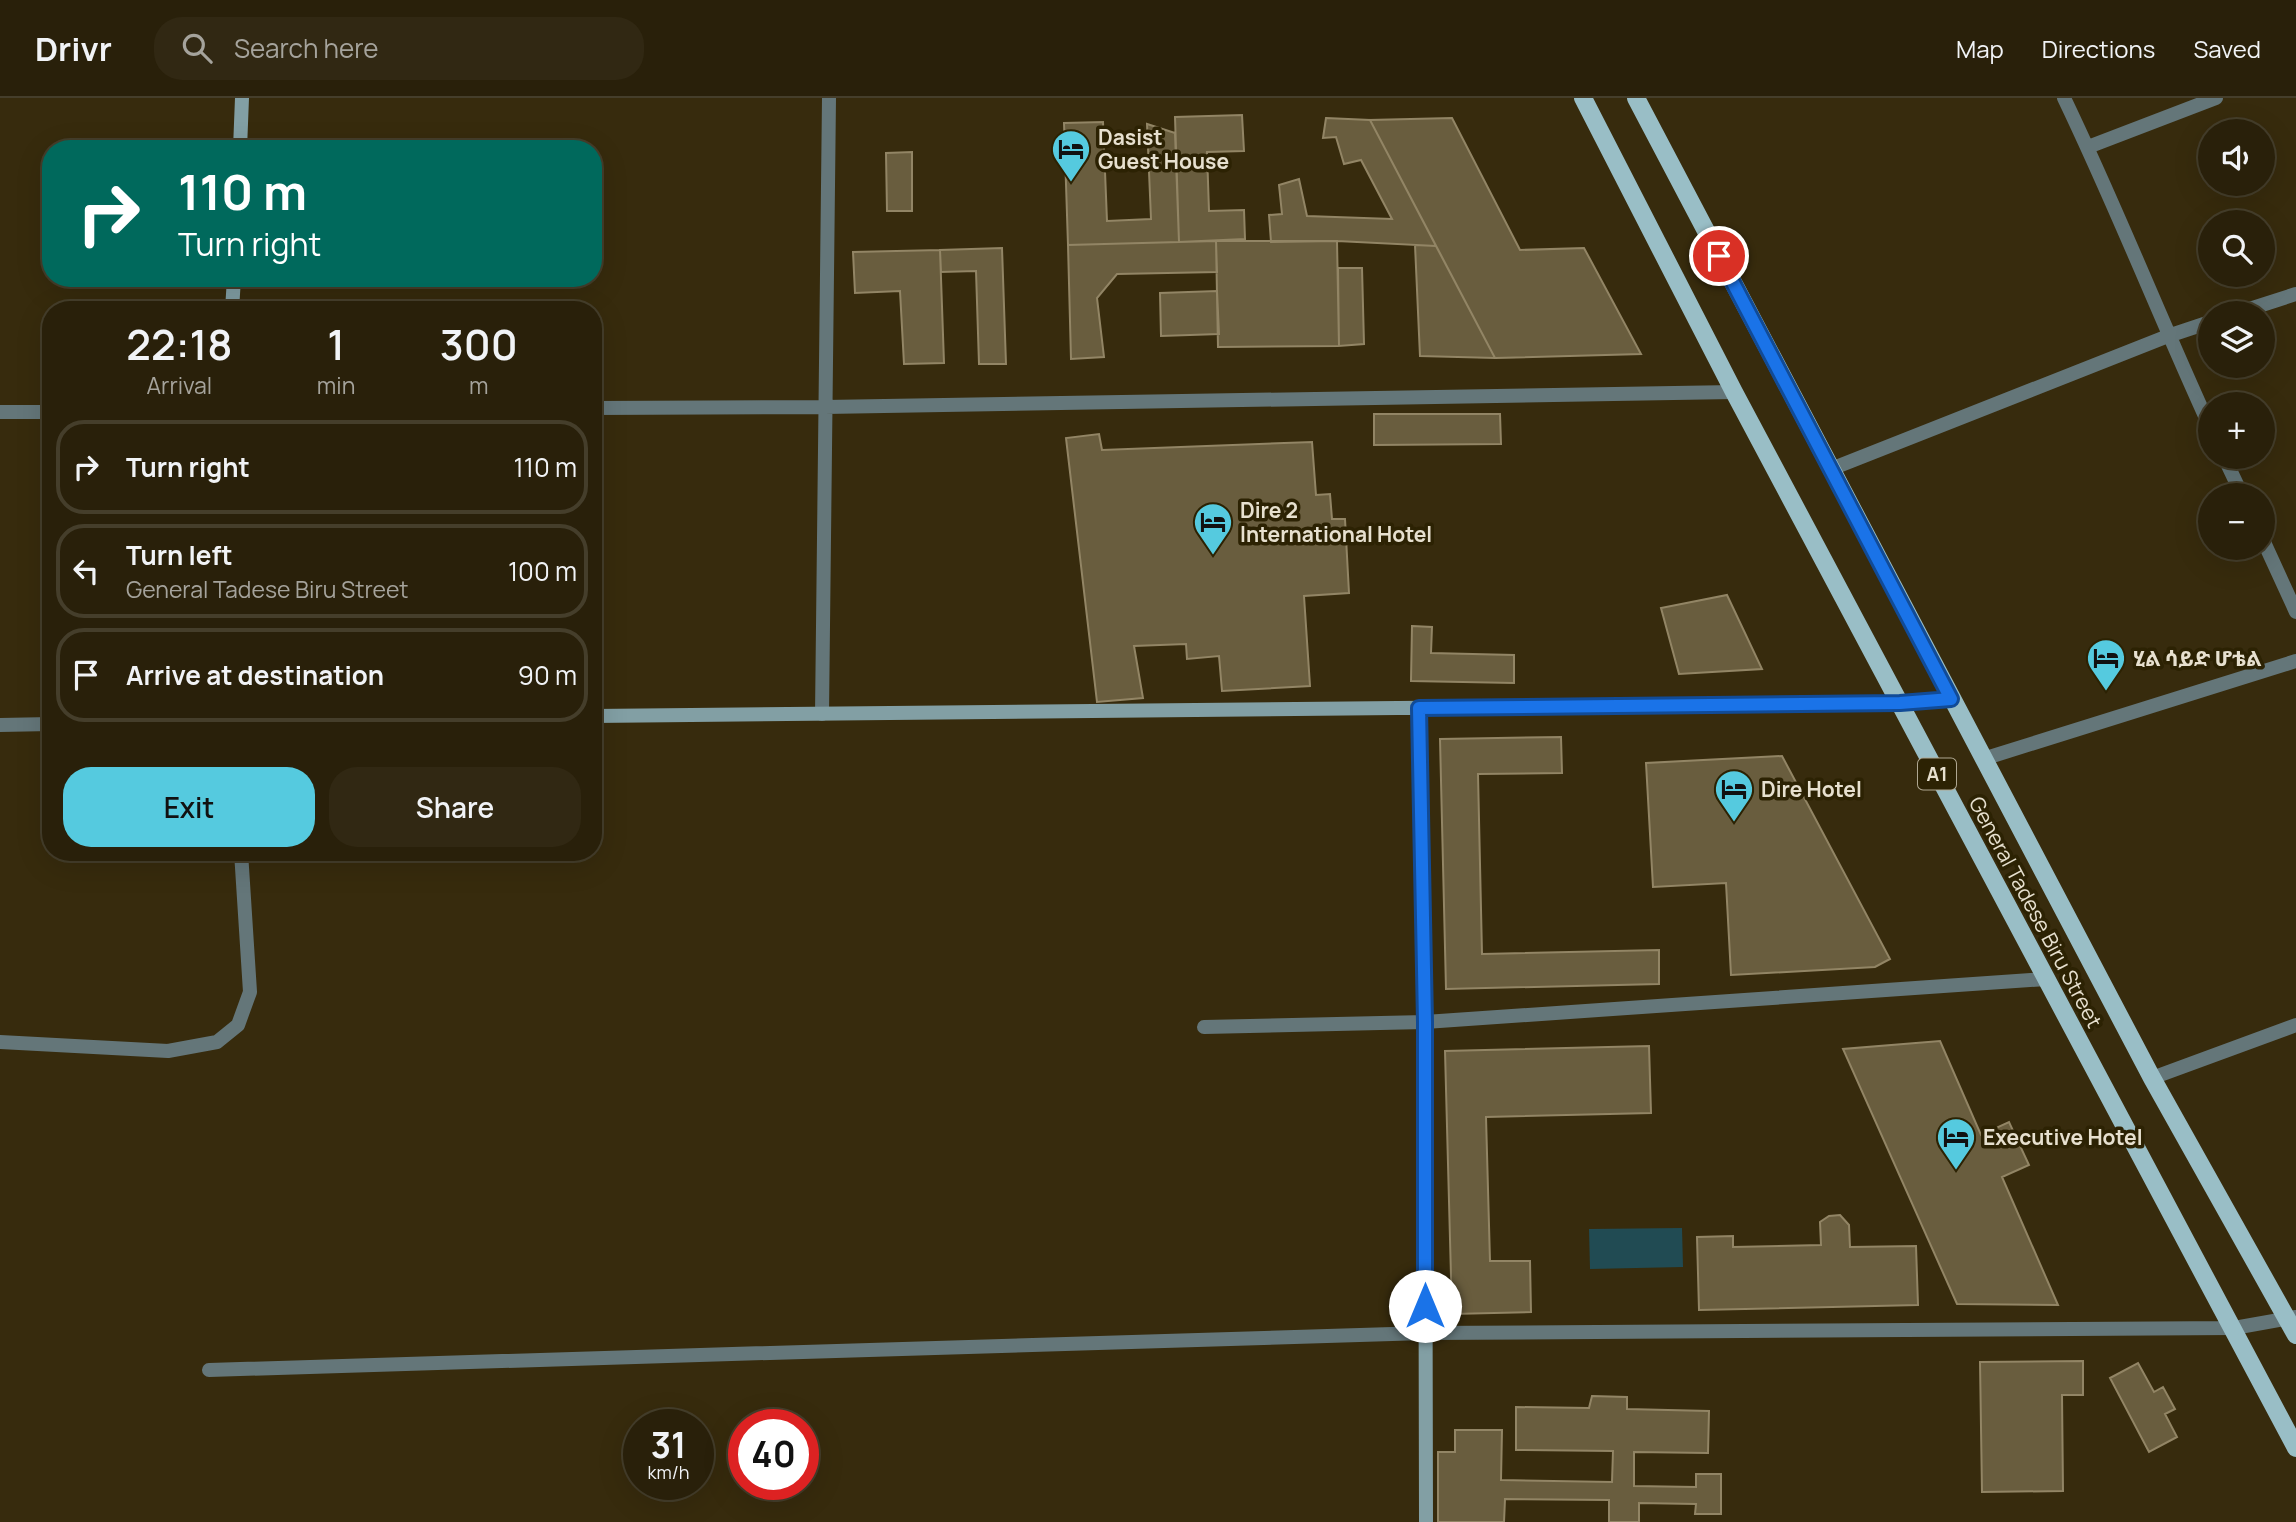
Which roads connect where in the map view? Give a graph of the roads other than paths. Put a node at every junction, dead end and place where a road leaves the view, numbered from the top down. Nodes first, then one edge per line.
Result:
1 (242, 98) edge
2 (829, 98) edge
3 (1583, 98) edge
4 (1636, 98) edge
5 (2064, 98) edge
6 (2216, 98) edge
7 (240, 140) edge
8 (2088, 147) junction
9 (2296, 294) edge
10 (2274, 301) edge
11 (2198, 326) edge
12 (2168, 336) junction
13 (1734, 391) junction
14 (2198, 401) edge
15 (825, 407) junction
16 (602, 408) edge
17 (0, 412) edge
18 (42, 412) edge
19 (1831, 469) junction
20 (2272, 560) edge
21 (2296, 611) edge
22 (2296, 661) edge
23 (1951, 699) junction
24 (1900, 703) junction
25 (1419, 708) junction
26 (822, 714) junction
27 (602, 716) edge
28 (42, 724) edge
29 (0, 725) edge
30 (1983, 759) junction
31 (242, 861) edge
32 (2046, 979) junction
33 (1425, 1022) junction
34 (2296, 1025) edge
35 (1204, 1027) dead end
36 (0, 1042) edge
37 (2152, 1078) junction
38 (2292, 1317) edge
39 (2234, 1328) junction
40 (1425, 1333) junction
41 (2296, 1335) edge
42 (208, 1370) dead end
43 (2296, 1448) edge
44 (1426, 1522) edge

1 - 7 street
2 - 15 street
3 - 13 main road, General Tadese Biru Street / A1
4 - 19 main road, General Tadese Biru Street / A1
5 - 8 street
6 - 8 street
8 - 12 street
9 - 10 street
11 - 12 street
12 - 14 street
12 - 19 street
13 - 15 street
13 - 24 main road, General Tadese Biru Street / A1
15 - 16 street
15 - 26 street
17 - 18 street
19 - 23 main road, General Tadese Biru Street / A1
20 - 21 street
22 - 30 street
23 - 24 street
23 - 30 main road, General Tadese Biru Street / A1
24 - 25 street
24 - 32 main road, General Tadese Biru Street / A1
25 - 26 street
25 - 33 street
26 - 27 street
28 - 29 street
30 - 37 main road, General Tadese Biru Street / A1
31 - 36 street
32 - 33 street
32 - 39 main road, General Tadese Biru Street / A1
33 - 35 street
33 - 40 street
34 - 37 street
37 - 38 main road, General Tadese Biru Street / A1
38 - 39 street
38 - 41 main road, General Tadese Biru Street / A1
39 - 40 street
39 - 43 main road, General Tadese Biru Street / A1
40 - 42 street
40 - 44 street

